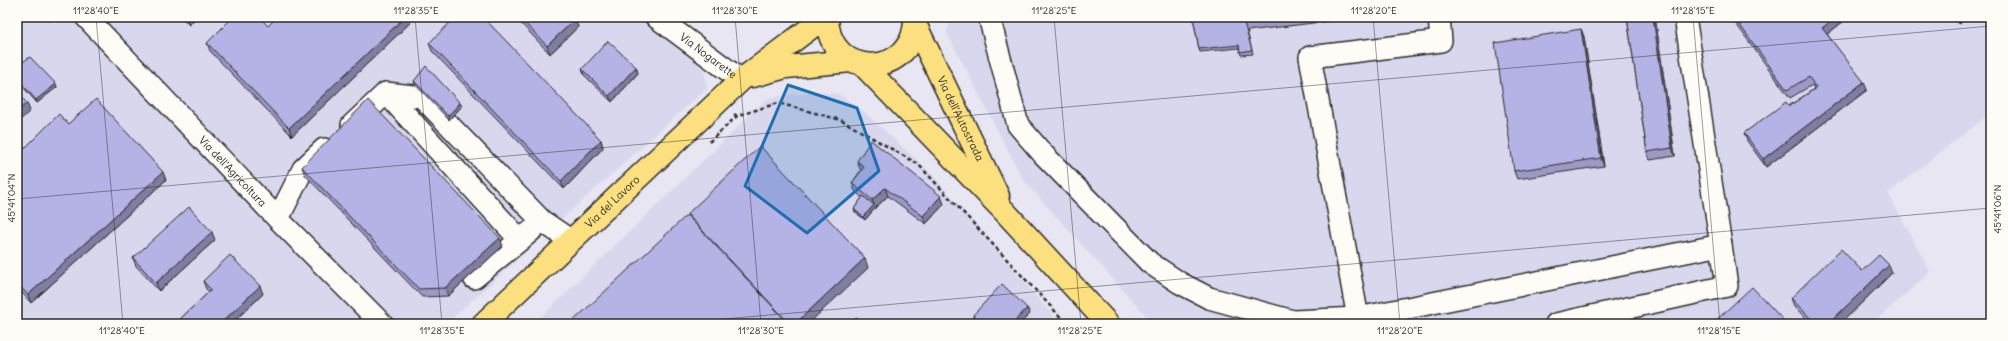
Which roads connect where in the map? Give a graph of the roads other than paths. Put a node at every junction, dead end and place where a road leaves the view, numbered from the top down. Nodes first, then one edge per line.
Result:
1 (86, 17) edge
2 (656, 17) edge
3 (826, 17) edge
4 (989, 17) edge
5 (1439, 17) edge
6 (1684, 17) edge
7 (915, 21) edge
8 (857, 63) junction
9 (741, 80) junction
10 (386, 93) junction
11 (1006, 213) junction
12 (278, 219) junction
13 (542, 221) junction
14 (520, 240) junction
15 (570, 240) junction
16 (1721, 245) junction
17 (474, 278) dead end
18 (1358, 318) junction
19 (382, 324) edge
20 (483, 324) edge
21 (1108, 324) edge
22 (1556, 324) edge

1 - 12 street, Via dell'Agricoltura
2 - 9 street, Via Nogarette
3 - 8 main road, Via dell'Autostrada
3 - 9 main road, Via del Lavoro
4 - 18 street
5 - 18 street
6 - 16 street
7 - 8 main road, Via dell'Autostrada
7 - 11 main road, Via dell'Autostrada
8 - 9 main road, Via del Lavoro
8 - 11 main road, Via dell'Autostrada
9 - 15 main road, Via del Lavoro
10 - 12 street
10 - 13 street
10 - 14 street
11 - 21 main road, Via dell'Autostrada
12 - 19 street, Via dell'Agricoltura
13 - 14 street
13 - 15 street
14 - 17 street
15 - 20 main road, Via del Lavoro
16 - 18 street
16 - 22 street

